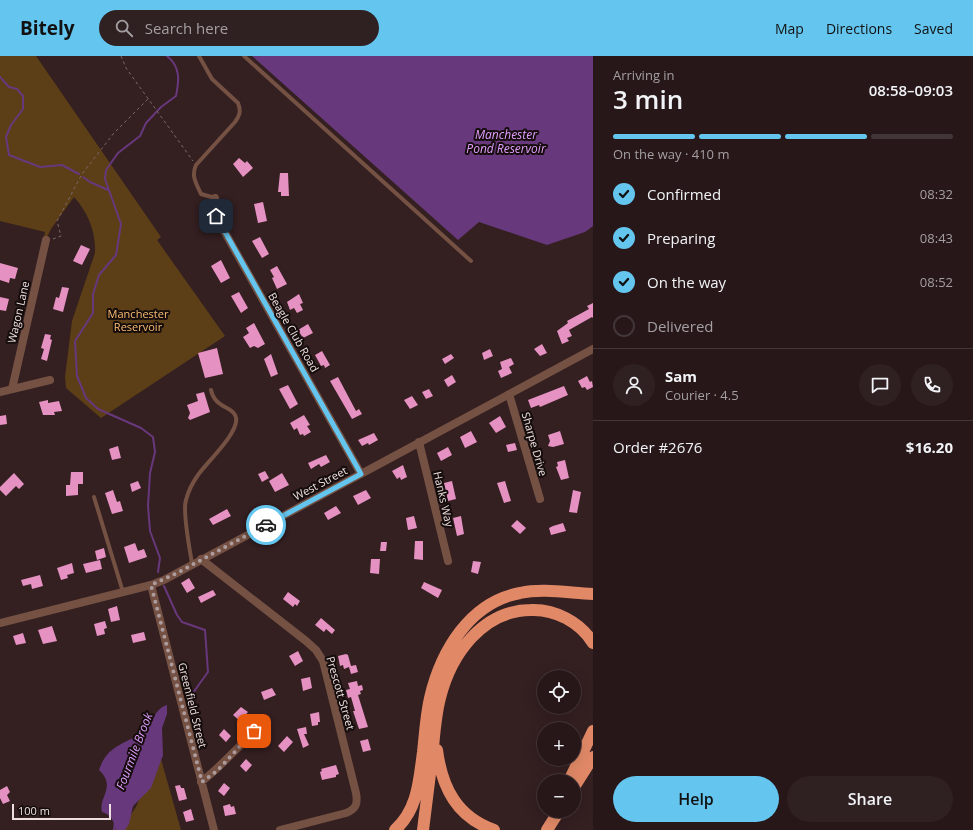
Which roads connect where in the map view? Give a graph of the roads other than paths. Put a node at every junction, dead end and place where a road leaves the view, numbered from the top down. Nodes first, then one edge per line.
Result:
1 (199, 56) edge
2 (244, 56) edge
3 (215, 198) joint
4 (46, 240) road end
5 (471, 262) dead end
6 (593, 349) edge
7 (50, 380) dead end
8 (12, 389) junction
9 (211, 390) dead end
10 (0, 392) edge
11 (509, 394) junction
12 (419, 442) junction
13 (361, 474) junction
14 (94, 497) dead end
15 (540, 499) dead end
16 (201, 559) junction
17 (448, 561) dead end
18 (192, 564) junction
19 (151, 585) junction
20 (124, 592) junction
21 (593, 594) edge
22 (0, 623) edge
23 (593, 643) edge
24 (266, 723) dead end
25 (436, 727) junction
26 (593, 731) edge
27 (593, 757) edge
28 (572, 774) edge
29 (581, 776) edge
30 (202, 782) junction
31 (554, 818) edge
32 (214, 830) edge
33 (280, 830) edge
34 (395, 830) edge
35 (423, 830) edge
36 (494, 830) edge
37 (547, 830) edge

1 - 3 lane
2 - 5 lane
3 - 13 street, Beagle Club Road
4 - 8 street, Wagon Lane
6 - 11 street, West Street
7 - 8 street
8 - 10 street
9 - 18 lane
11 - 12 street, West Street
11 - 15 street, Sharpe Drive
12 - 13 street, West Street
12 - 17 street, Hanks Way
13 - 16 street, West Street
14 - 20 lane
16 - 18 street, West Street
16 - 33 street, Prescott Street
18 - 19 street, West Street
19 - 20 street, West Street
19 - 30 street, Greenfield Street
20 - 22 street, West Street
21 - 34 highway
23 - 25 highway
24 - 30 street
25 - 35 highway
25 - 36 highway
26 - 28 highway
27 - 29 highway
30 - 32 street, Greenfield Street
31 - 37 highway

